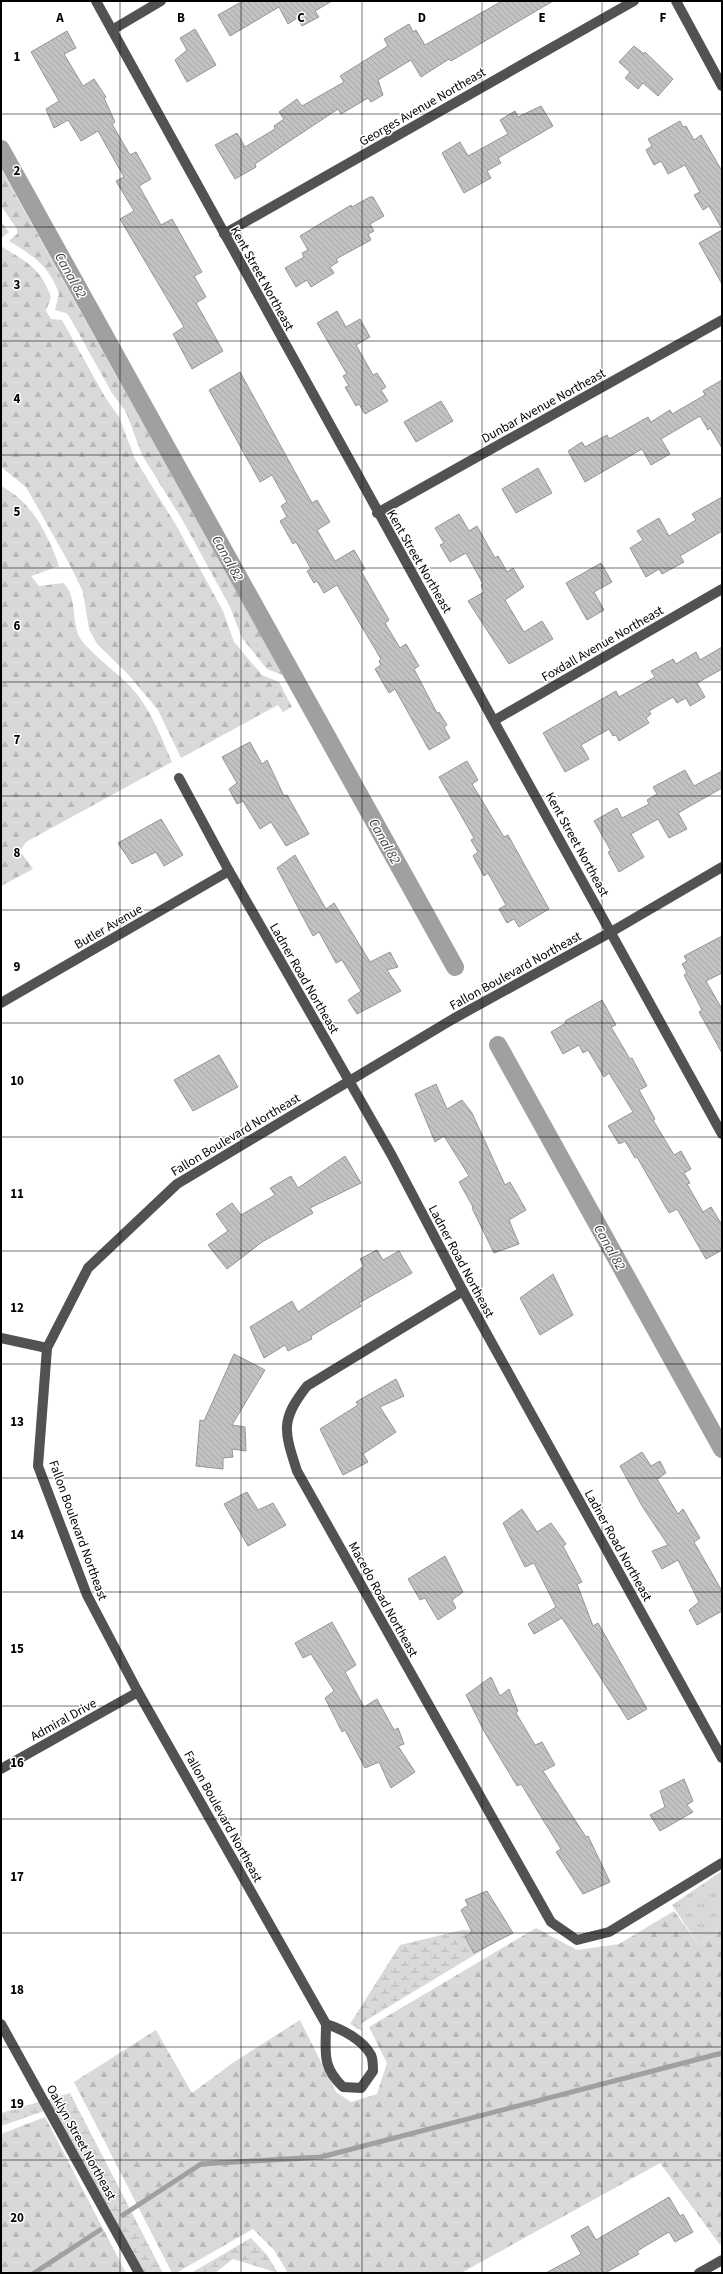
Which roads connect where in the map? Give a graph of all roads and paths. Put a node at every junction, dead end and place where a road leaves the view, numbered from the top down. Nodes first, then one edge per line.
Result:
1 (96, 1) edge
2 (162, 1) edge
3 (634, 1) edge
4 (676, 1) edge
5 (112, 30) junction
6 (722, 86) edge
7 (224, 234) junction
8 (722, 320) edge
9 (377, 513) junction
10 (722, 589) edge
11 (495, 720) junction
12 (179, 778) dead end
13 (722, 866) edge
14 (228, 872) junction
15 (611, 932) junction
16 (1, 1003) edge
17 (349, 1080) junction
18 (722, 1134) edge
19 (463, 1292) junction
20 (1, 1338) edge
21 (47, 1348) junction
22 (138, 1692) junction
23 (722, 1758) edge
24 (1, 1769) edge
25 (722, 1863) edge
26 (1, 2024) edge
27 (326, 2024) junction
28 (722, 2260) edge
29 (139, 2273) edge
30 (699, 2273) edge

1 - 5 street, Kent Street Northeast
2 - 5 street
3 - 7 street, Georges Avenue Northeast
4 - 6 street
5 - 7 street, Kent Street Northeast
7 - 9 street, Kent Street Northeast
8 - 9 street, Dunbar Avenue Northeast
9 - 11 street, Kent Street Northeast
10 - 11 street, Foxdall Avenue Northeast
11 - 15 street, Kent Street Northeast
12 - 14 street, Ladner Road Northeast
13 - 15 street, Fallon Boulevard Northeast
14 - 16 street, Butler Avenue
14 - 17 street, Ladner Road Northeast
15 - 17 street, Fallon Boulevard Northeast
15 - 18 street, Kent Street Northeast
17 - 19 street, Ladner Road Northeast
17 - 21 street, Fallon Boulevard Northeast
19 - 23 street, Ladner Road Northeast
19 - 25 street, Macedo Road Northeast
20 - 21 street
21 - 22 street, Fallon Boulevard Northeast
22 - 24 street, Admiral Drive
22 - 27 street, Fallon Boulevard Northeast
26 - 29 street, Oaklyn Street Northeast
27 - 27 street, Fallon Boulevard Northeast
28 - 30 street

